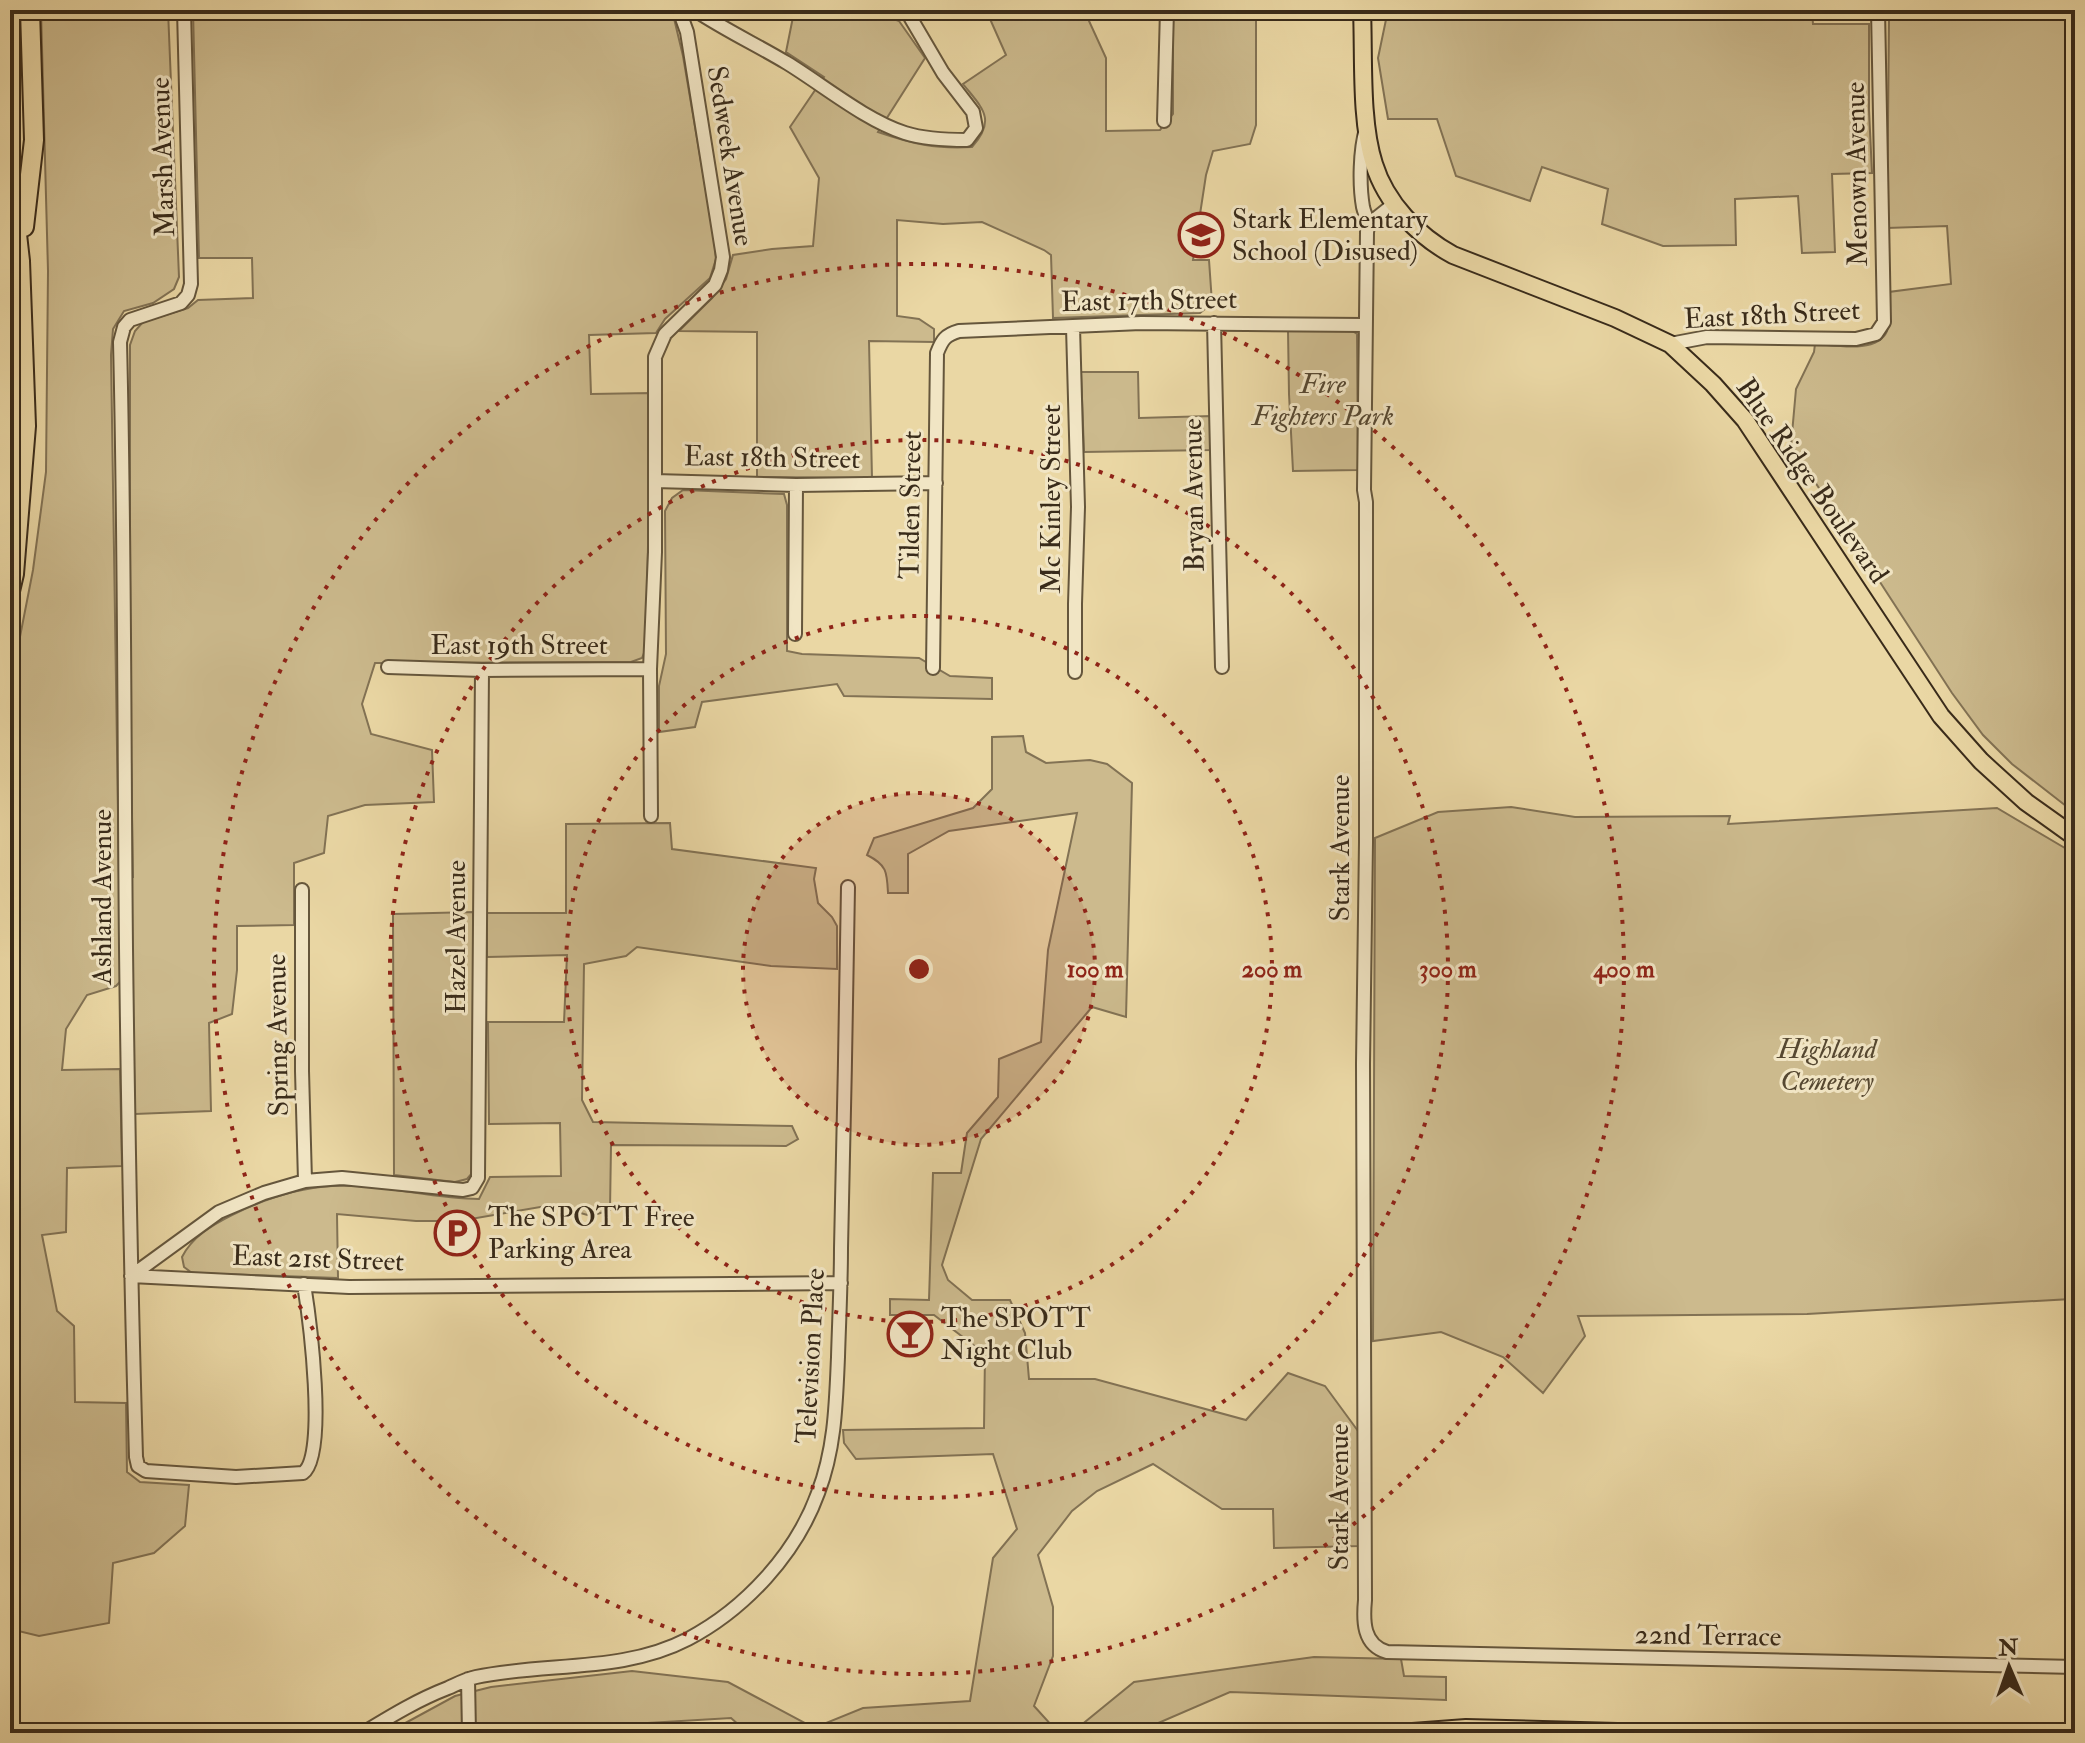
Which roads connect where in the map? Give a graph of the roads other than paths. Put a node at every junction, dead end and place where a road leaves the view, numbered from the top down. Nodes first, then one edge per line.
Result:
1 (30, 10) edge
2 (184, 10) edge
3 (679, 10) edge
4 (695, 10) edge
5 (906, 10) edge
6 (1167, 10) edge
7 (1362, 10) edge
8 (1878, 10) edge
9 (1164, 121) dead end
10 (1366, 126) junction
11 (10, 172) edge
12 (1394, 204) junction
13 (1369, 224) junction
14 (20, 261) junction
15 (1214, 323) junction
16 (1364, 325) junction
17 (124, 327) joint
18 (1073, 327) junction
19 (1876, 334) joint
20 (940, 344) joint
21 (1670, 344) junction
22 (655, 481) junction
23 (936, 483) junction
24 (796, 485) junction
25 (10, 591) edge
26 (795, 634) dead end
27 (388, 667) dead end
28 (1222, 667) dead end
29 (933, 668) dead end
30 (650, 669) junction
31 (482, 670) junction
32 (1075, 672) dead end
33 (651, 816) dead end
34 (2075, 837) edge
35 (848, 887) dead end
36 (302, 890) dead end
37 (305, 1181) junction
38 (131, 1276) junction
39 (841, 1283) junction
40 (304, 1284) junction
41 (1364, 1617) joint
42 (2075, 1667) edge
43 (468, 1679) junction
44 (363, 1733) edge
45 (469, 1733) edge
46 (1399, 1733) edge
47 (1655, 1733) edge

1 - 14 highway
2 - 17 street, Marsh Avenue
3 - 22 street, Sedweek Avenue
4 - 5 street
6 - 9 street
7 - 10 main road, Stark Avenue
8 - 19 street, Menown Avenue
10 - 12 main road, Blue Ridge Boulevard
10 - 13 street, Stark Avenue
11 - 14 highway
12 - 13 street
12 - 21 main road, Blue Ridge Boulevard
13 - 16 street, Stark Avenue
14 - 25 highway
15 - 16 street, East 17th Street
15 - 18 street, East 17th Street
15 - 28 street, Bryan Avenue
16 - 41 street, Stark Avenue
17 - 38 street, Ashland Avenue
18 - 20 street, East 17th Street
18 - 32 street, Mc Kinley Street
19 - 21 street, East 18th Street
20 - 23 street, Tilden Street
21 - 34 main road, Blue Ridge Boulevard
22 - 24 street, East 18th Street
22 - 30 street, Sedweek Avenue
23 - 24 street, East 18th Street
23 - 29 street, Tilden Street
24 - 26 street
27 - 31 street, East 19th Street
30 - 31 street, East 19th Street
30 - 33 street, Sedweek Avenue
31 - 37 street, Hazel Avenue
35 - 39 street, Television Place
36 - 37 street, Spring Avenue
37 - 38 street
38 - 40 street, East 21st Street
38 - 40 street, Ashland Avenue
39 - 40 street, East 21st Street
39 - 43 street, Television Place
41 - 42 street, 22nd Terrace
43 - 44 street, Television Place
43 - 45 street
46 - 47 main road

